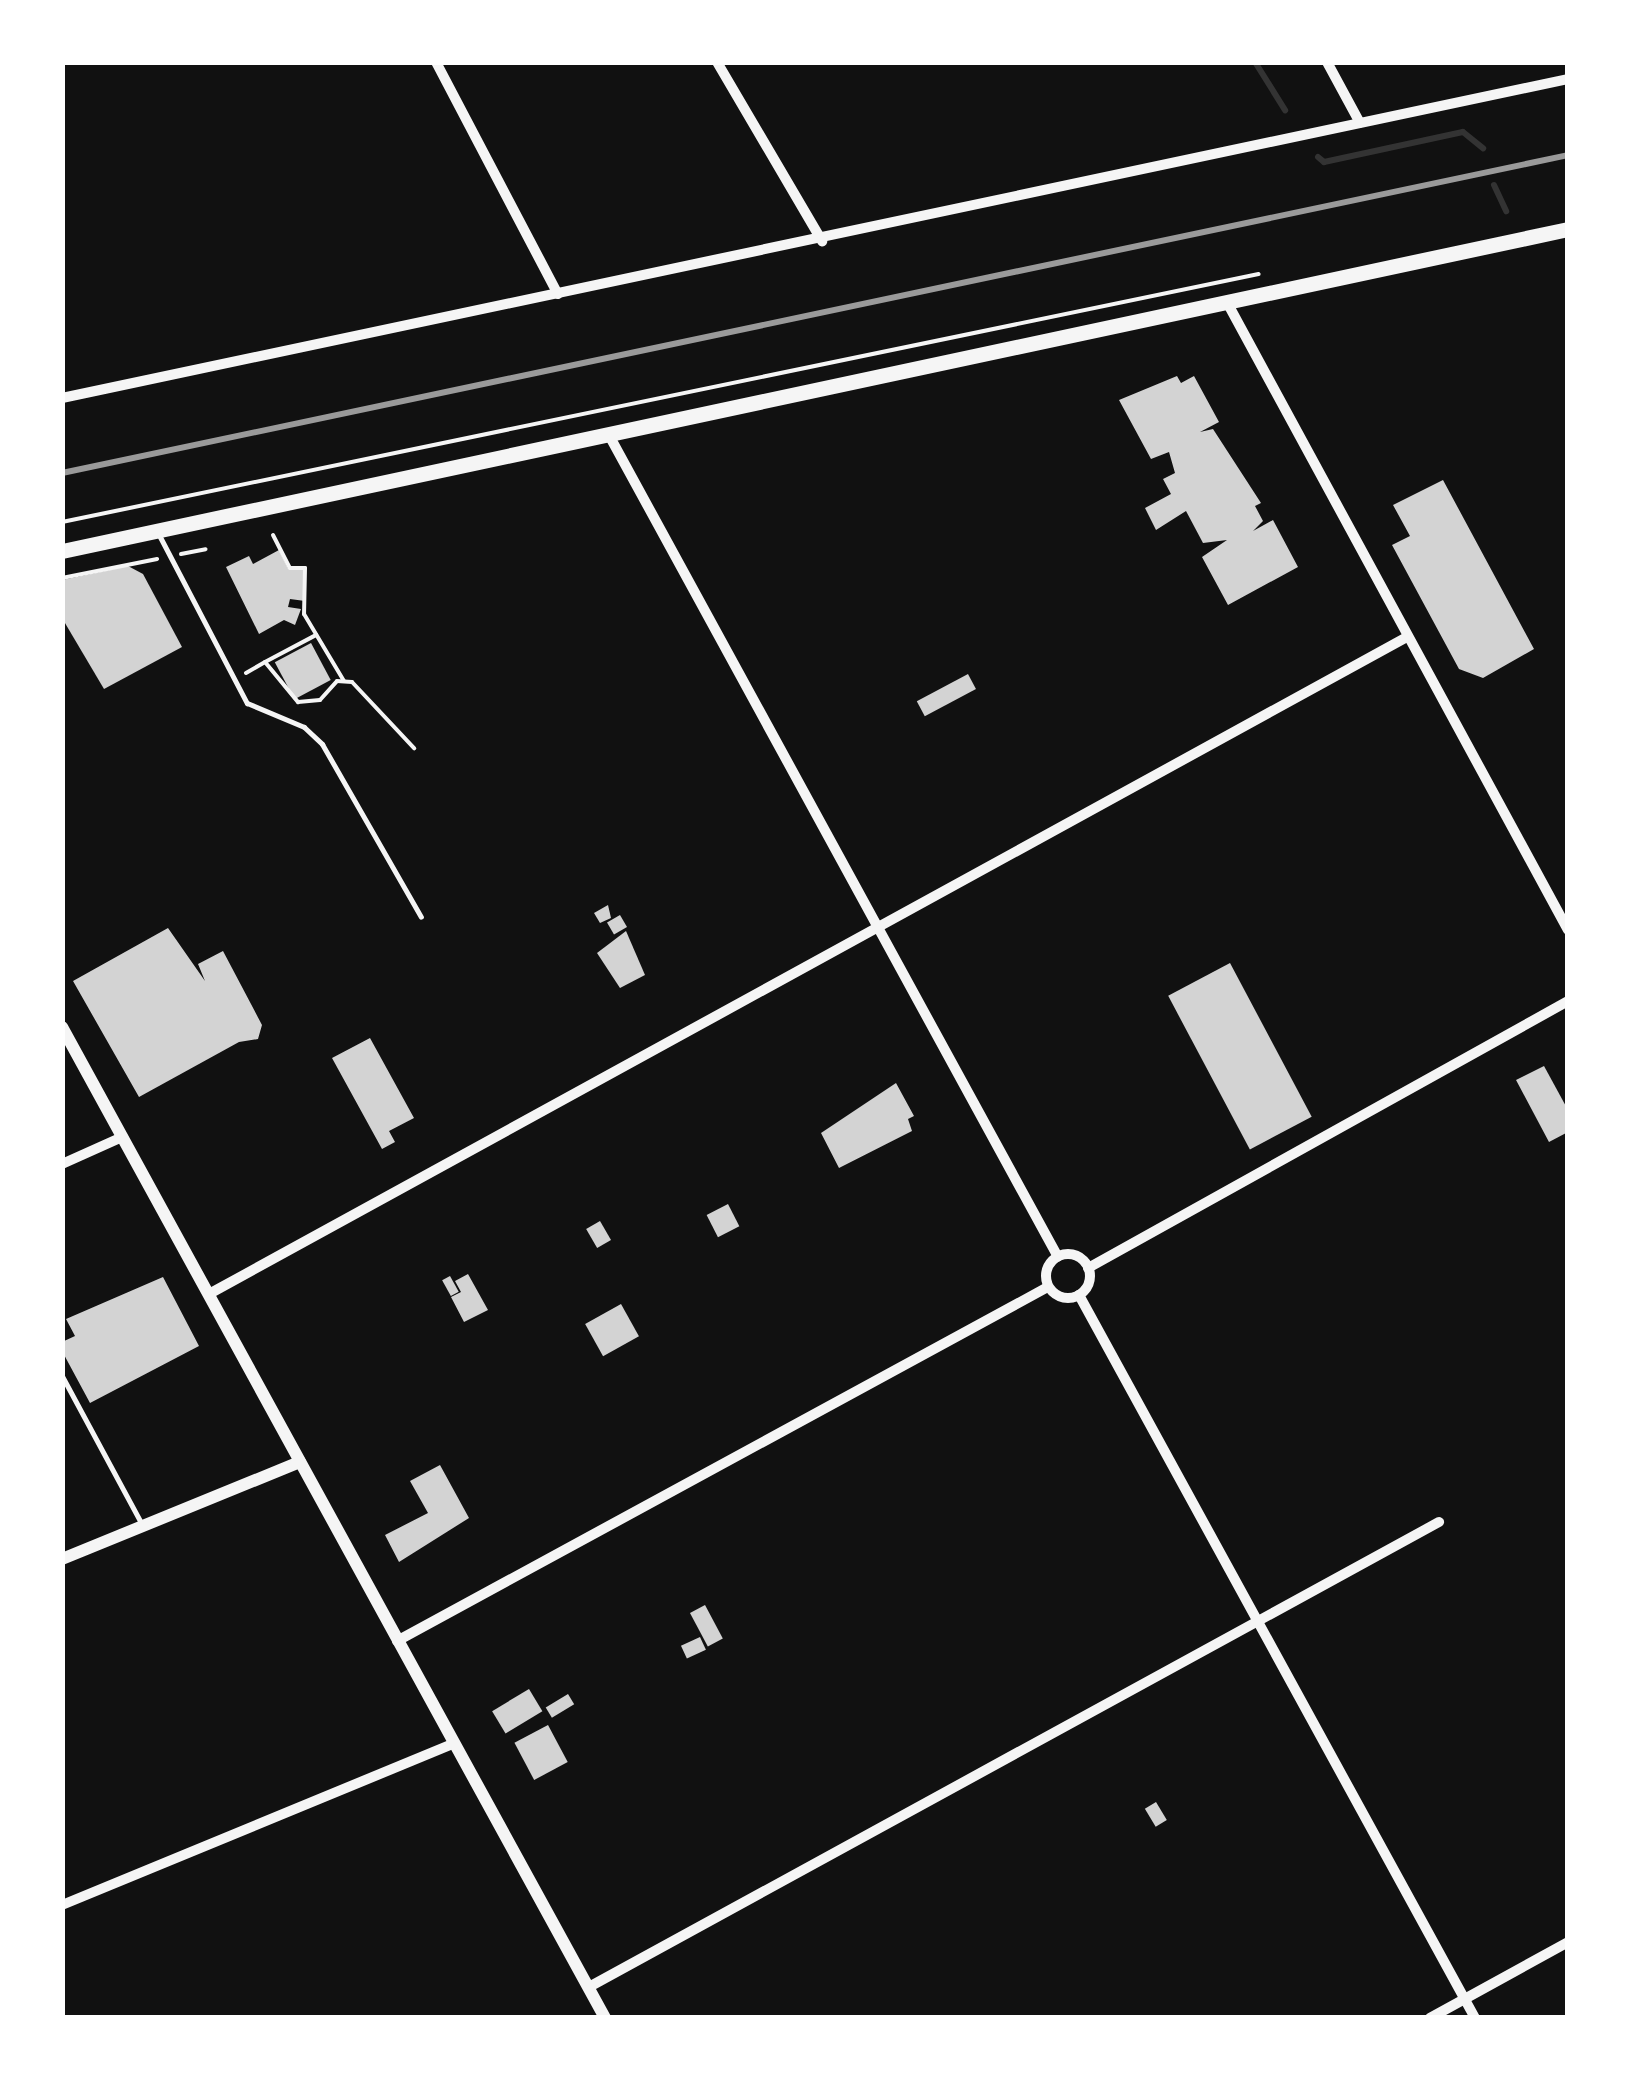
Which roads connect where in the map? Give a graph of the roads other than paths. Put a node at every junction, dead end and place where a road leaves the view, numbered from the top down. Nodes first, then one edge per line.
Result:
1 (436, 62) edge
2 (716, 62) edge
3 (1327, 62) edge
4 (1568, 79) edge
5 (1360, 123) junction
6 (1568, 229) edge
7 (822, 241) junction
8 (558, 294) junction
9 (1229, 306) junction
10 (62, 398) edge
11 (610, 437) junction
12 (157, 532) junction
13 (62, 551) edge
14 (1406, 637) junction
15 (422, 917) dead end
16 (880, 926) junction
17 (1568, 930) edge
18 (1568, 1001) edge
19 (62, 1026) edge
20 (122, 1137) junction
21 (62, 1164) edge
22 (1058, 1257) junction
23 (1088, 1268) junction
24 (1048, 1287) junction
25 (208, 1294) junction
26 (1079, 1295) junction
27 (62, 1376) edge
28 (300, 1462) junction
29 (1439, 1522) dead end
30 (143, 1527) junction
31 (62, 1560) edge
32 (1259, 1625) junction
33 (397, 1641) junction
34 (452, 1744) junction
35 (62, 1905) edge
36 (1568, 1942) edge
37 (589, 1988) junction
38 (1465, 1999) junction
39 (605, 2018) edge
40 (1430, 2018) edge
41 (1475, 2018) edge

1 - 8 street
2 - 7 street
3 - 5 street
4 - 5 street
5 - 7 street
6 - 9 main road
7 - 8 street
8 - 10 street
9 - 11 main road
9 - 14 street
11 - 12 main road
11 - 16 street
12 - 13 main road
12 - 15 lane
14 - 16 street
14 - 17 street
16 - 22 street
16 - 25 street
18 - 23 street
19 - 20 street
20 - 21 street
20 - 25 street
22 - 23 street
22 - 24 street
23 - 26 street
24 - 26 street
24 - 33 street
25 - 28 street
26 - 32 street
27 - 30 lane
28 - 30 street
28 - 33 street
29 - 32 street
30 - 31 street
32 - 37 street
32 - 38 street
33 - 34 street
34 - 35 street
34 - 37 street
36 - 38 street
37 - 39 street
38 - 40 street
38 - 41 street

